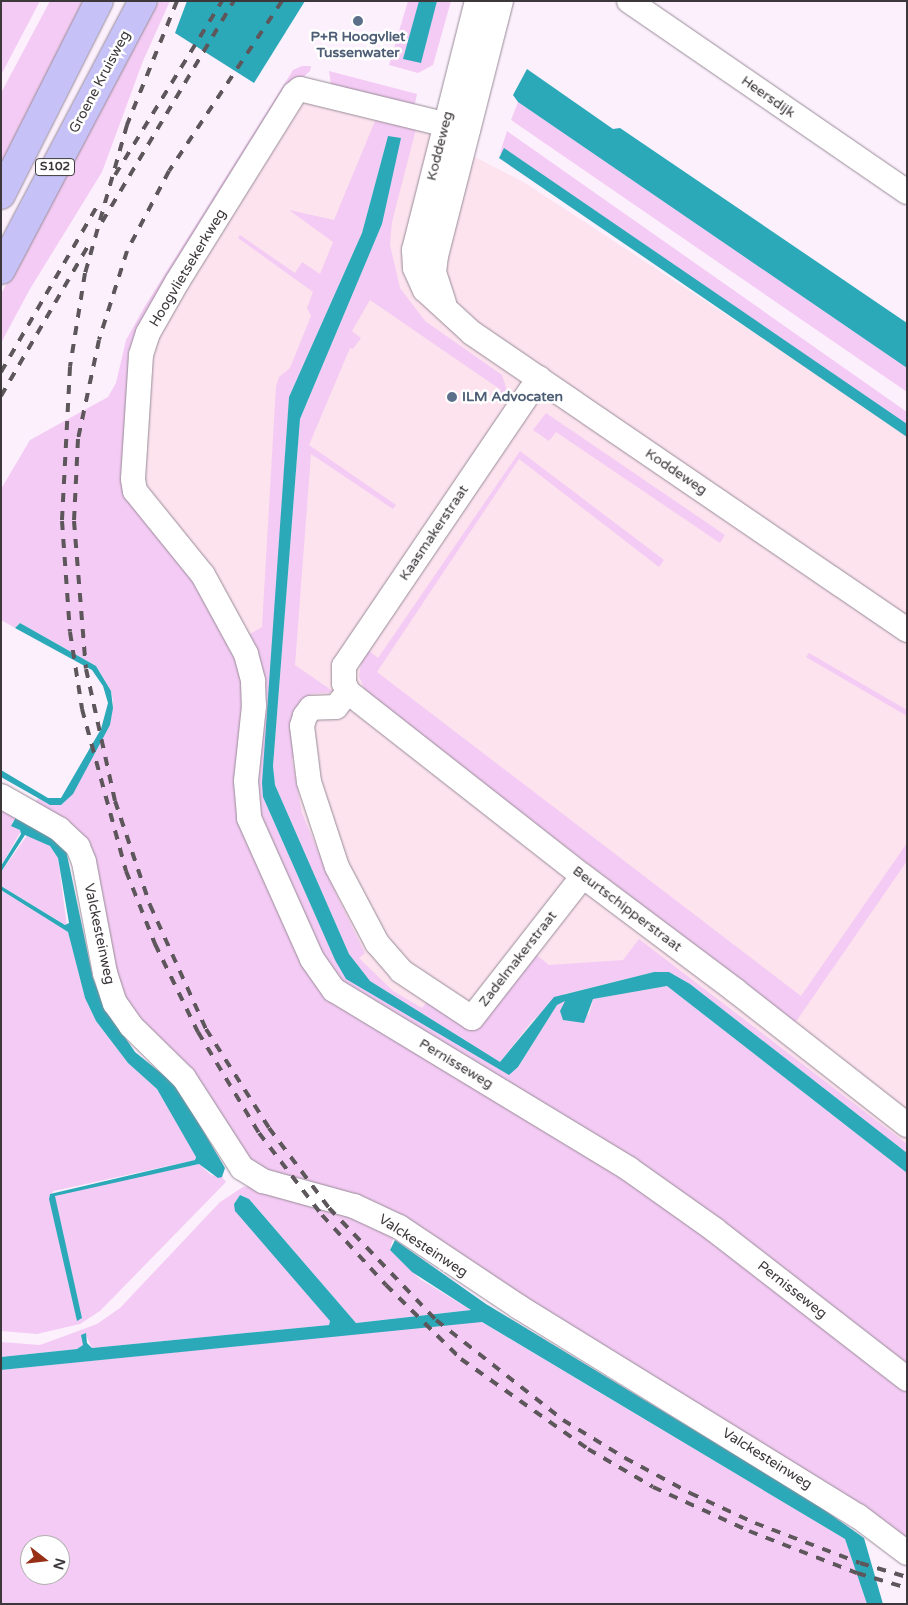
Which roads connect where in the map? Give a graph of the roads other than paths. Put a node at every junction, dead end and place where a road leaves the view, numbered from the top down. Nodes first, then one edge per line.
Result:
1 (99, 1) edge
2 (143, 1) edge
3 (477, 1) edge
4 (501, 1) edge
5 (629, 1) edge
6 (445, 124) junction
7 (468, 130) junction
8 (905, 188) edge
9 (1, 195) edge
10 (1, 270) edge
11 (447, 312) junction
12 (539, 378) junction
13 (224, 610) joint
14 (907, 630) edge
15 (348, 692) junction
16 (1, 796) edge
17 (583, 876) junction
18 (907, 1125) edge
19 (907, 1379) edge
20 (907, 1553) edge

1 - 9 main road, S102
2 - 10 main road, Groene Kruisweg / S102
3 - 6 street, Koddeweg
4 - 7 street, Koddeweg
5 - 8 street, Heersdijk
6 - 7 street, Hoogvlietsekerkweg
6 - 11 street, Koddeweg
6 - 13 street, Hoogvlietsekerkweg
7 - 11 street, Koddeweg
11 - 12 street, Koddeweg
12 - 14 street, Koddeweg
12 - 15 street, Kaasmakerstraat
13 - 19 street, Pernisseweg
15 - 17 street, Beurtschipperstraat
15 - 17 street, Zadelmakerstraat
16 - 20 street, Valckesteinweg
17 - 18 street, Beurtschipperstraat

